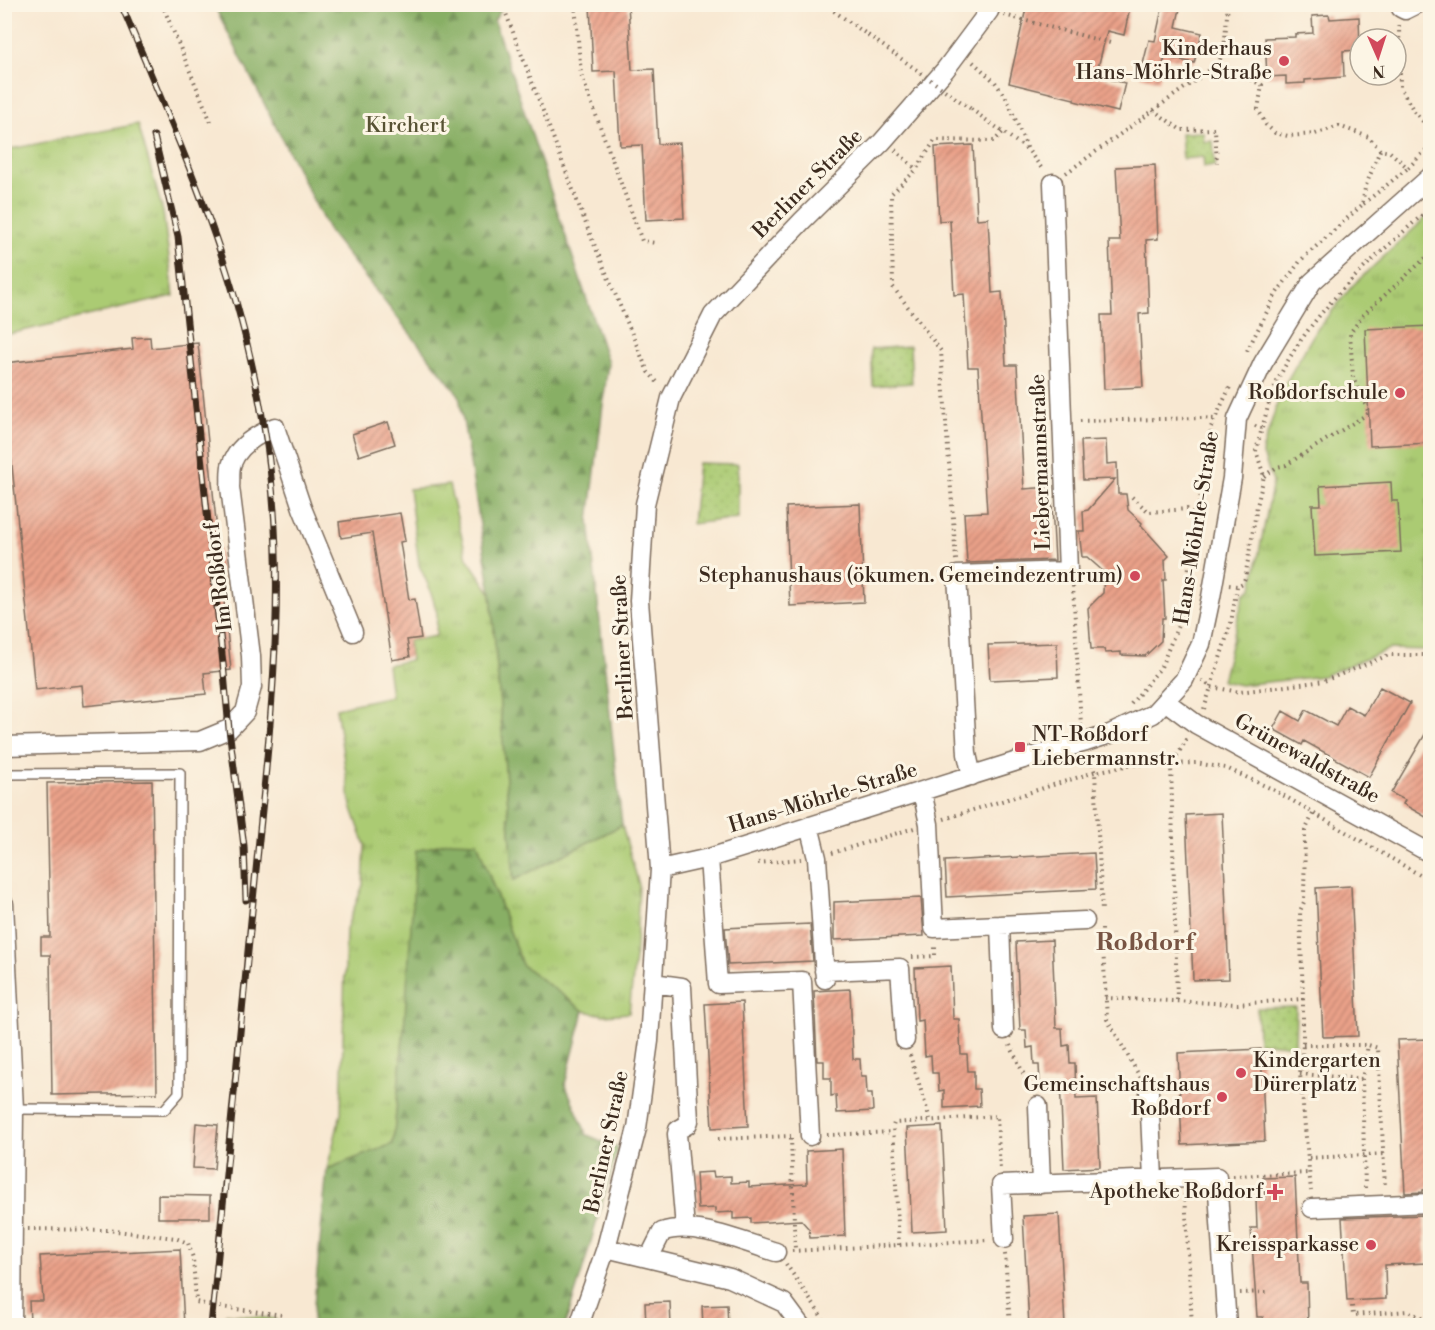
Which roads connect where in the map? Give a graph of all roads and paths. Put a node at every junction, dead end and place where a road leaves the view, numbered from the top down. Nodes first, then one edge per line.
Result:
1 (162, 4) edge
2 (501, 4) edge
3 (575, 4) edge
4 (824, 4) edge
5 (1228, 4) edge
6 (1401, 4) edge
7 (1417, 4) edge
8 (990, 8) edge
9 (1114, 44) dead end
10 (960, 50) junction
11 (1218, 64) junction
12 (1400, 87) edge
13 (1153, 110) junction
14 (211, 122) dead end
15 (1431, 129) edge
16 (1003, 132) junction
17 (884, 140) junction
18 (1431, 146) edge
19 (1028, 150) junction
20 (1380, 150) junction
21 (1217, 163) dead end
22 (1408, 168) junction
23 (917, 170) junction
24 (1427, 181) edge
25 (1053, 183) junction
26 (1431, 208) edge
27 (656, 243) dead end
28 (1431, 254) edge
29 (671, 398) junction
30 (1214, 419) dead end
31 (1237, 419) junction
32 (1063, 422) junction
33 (1262, 428) junction
34 (1264, 476) junction
35 (1132, 497) dead end
36 (1197, 517) dead end
37 (957, 576) junction
38 (1214, 583) junction
39 (352, 632) dead end
40 (1431, 655) edge
41 (1165, 701) junction
42 (1196, 724) junction
43 (4, 746) edge
44 (1171, 765) junction
45 (4, 774) edge
46 (972, 776) junction
47 (922, 791) junction
48 (1313, 814) junction
49 (928, 824) junction
50 (809, 826) junction
51 (1431, 853) edge
52 (709, 858) junction
53 (817, 858) junction
54 (754, 864) dead end
55 (660, 869) junction
56 (1431, 881) edge
57 (4, 904) edge
58 (1094, 921) joint
59 (1000, 925) junction
60 (928, 956) dead end
61 (916, 957) dead end
62 (653, 983) junction
63 (1105, 998) junction
64 (1303, 999) junction
65 (1177, 1000) junction
66 (1004, 1030) joint
67 (905, 1040) dead end
68 (1303, 1045) junction
69 (1368, 1046) junction
70 (912, 1062) dead end
71 (1300, 1074) junction
72 (1362, 1079) junction
73 (1149, 1092) joint
74 (1036, 1101) joint
75 (14, 1109) junction
76 (930, 1119) junction
77 (893, 1132) junction
78 (799, 1136) junction
79 (718, 1139) dead end
80 (1384, 1154) junction
81 (1363, 1155) junction
82 (1309, 1158) junction
83 (1310, 1173) junction
84 (1217, 1177) junction
85 (1184, 1178) junction
86 (1153, 1179) junction
87 (1041, 1184) junction
88 (1001, 1185) junction
89 (1431, 1203) edge
90 (1386, 1205) junction
91 (1365, 1206) junction
92 (1312, 1208) joint
93 (685, 1228) junction
94 (13, 1229) junction
95 (1004, 1239) junction
96 (899, 1245) junction
97 (606, 1248) junction
98 (795, 1251) junction
99 (776, 1252) junction
100 (649, 1258) junction
101 (1257, 1292) dead end
102 (1266, 1292) dead end
103 (1352, 1306) dead end
104 (283, 1315) dead end
105 (1431, 1320) edge
106 (12, 1326) edge
107 (579, 1326) edge
108 (801, 1326) edge
109 (828, 1326) edge
110 (1010, 1326) edge
111 (1192, 1326) edge
112 (1227, 1326) edge

1 - 14 path
2 - 29 path
3 - 27 path
4 - 16 path, bridge
5 - 11 path
6 - 7 street
8 - 9 path
8 - 10 street, Berliner Straße
10 - 17 street, Berliner Straße
10 - 19 path
11 - 13 path
11 - 20 path
12 - 15 path
13 - 21 path
13 - 25 path
16 - 19 path
16 - 23 path
17 - 23 path
17 - 29 street, Berliner Straße
18 - 22 path
19 - 25 path
20 - 22 path
20 - 22 path
22 - 24 path
23 - 37 path
24 - 31 street, Hans-Möhrle-Straße
25 - 32 street, Liebermannstraße
26 - 33 path
28 - 34 path
29 - 55 street, Berliner Straße
30 - 32 path
31 - 33 path
31 - 38 street, Hans-Möhrle-Straße
32 - 37 street, Liebermannstraße
33 - 34 path
34 - 38 path
35 - 36 path
37 - 46 street
38 - 41 street, Hans-Möhrle-Straße
39 - 43 street, Im Roßdorf
40 - 42 path
41 - 42 street, Grünewaldstraße
41 - 46 street, Hans-Möhrle-Straße
42 - 44 path
42 - 51 street, Grünewaldstraße
44 - 48 path
44 - 49 path
44 - 65 path
45 - 75 lane
46 - 47 street, Hans-Möhrle-Straße
47 - 49 street
47 - 50 street, Hans-Möhrle-Straße
48 - 56 path
48 - 64 path
49 - 53 path
49 - 59 street
50 - 52 street, Hans-Möhrle-Straße
50 - 53 street
52 - 55 street, Hans-Möhrle-Straße
52 - 78 street
53 - 54 path
53 - 67 street
55 - 62 street, Berliner Straße
57 - 75 street
58 - 59 street
58 - 63 path
59 - 66 street
60 - 61 path
62 - 93 street
62 - 97 street, Berliner Straße
63 - 65 path
63 - 73 path
64 - 65 path
64 - 68 path
66 - 74 path
68 - 69 path
68 - 71 path
69 - 72 path
69 - 80 path
70 - 76 path
71 - 72 path
71 - 82 path
72 - 81 path
73 - 86 street
74 - 87 street
75 - 94 street
76 - 77 path
76 - 88 path
77 - 78 path
77 - 96 path
78 - 79 path
78 - 98 path
80 - 81 path
80 - 90 path
81 - 82 path
81 - 91 path
82 - 83 path
83 - 84 path
83 - 92 path
84 - 85 street
84 - 112 street
85 - 86 street
85 - 111 path
86 - 87 street
87 - 88 street
88 - 95 street
89 - 90 street
90 - 91 street
91 - 92 street
93 - 99 street
93 - 100 street
94 - 104 path
94 - 106 street
95 - 96 path
95 - 110 path
96 - 98 path
97 - 100 street
97 - 107 street, Berliner Straße
98 - 99 path
99 - 109 path
100 - 108 street
101 - 102 path
103 - 105 path

